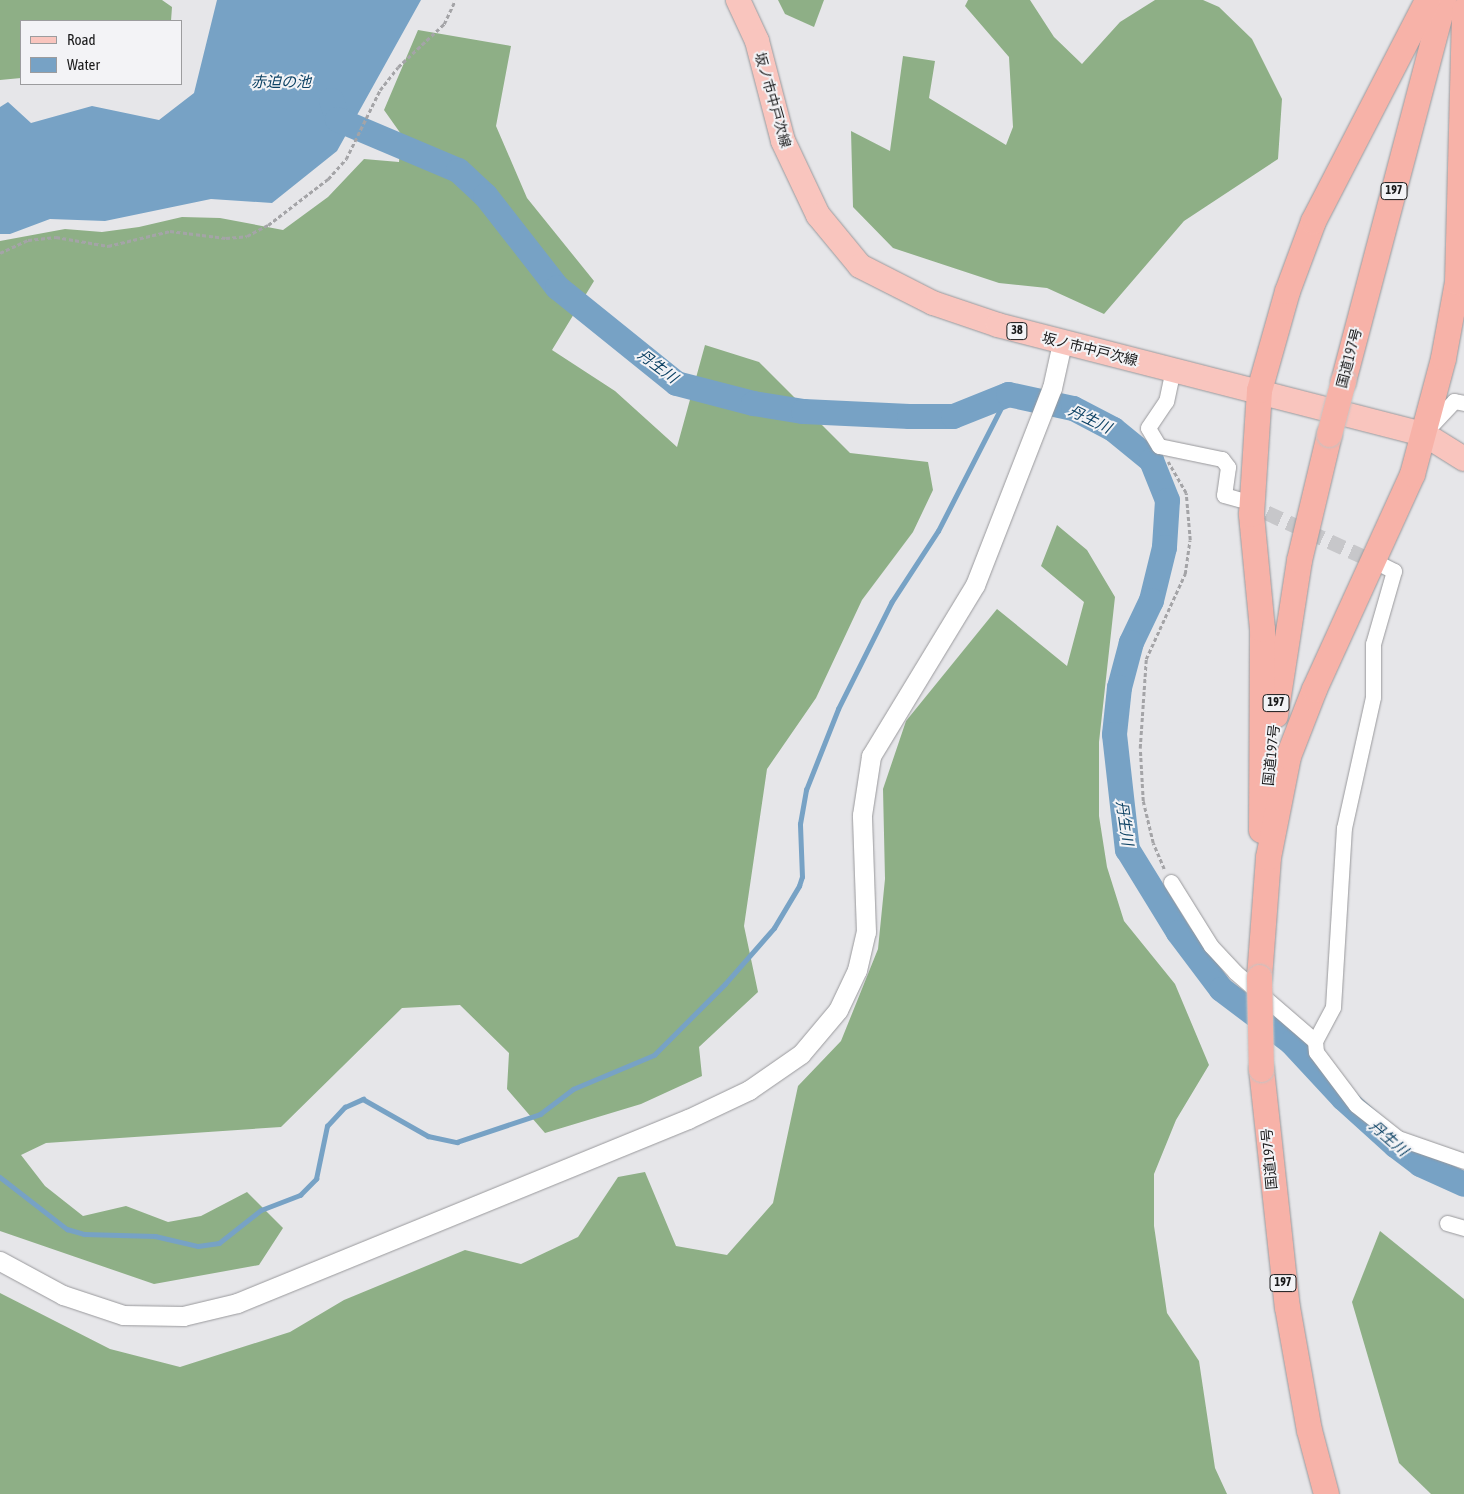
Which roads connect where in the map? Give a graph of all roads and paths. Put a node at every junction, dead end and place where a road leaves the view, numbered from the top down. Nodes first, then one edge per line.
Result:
1 (455, 0) edge
2 (738, 0) edge
3 (1427, 0) edge
4 (1444, 0) edge
5 (1464, 9) edge
6 (0, 253) edge
7 (1062, 344) junction
8 (1173, 369) junction
9 (1259, 390) junction
10 (1464, 403) edge
11 (1424, 434) junction
12 (1159, 446) junction
13 (1464, 460) edge
14 (1238, 499) tunnel mouth
15 (1382, 565) tunnel mouth
16 (1262, 853) junction
17 (1170, 882) joint
18 (1259, 977) junction
19 (1315, 1041) junction
20 (1464, 1161) edge
21 (1447, 1223) dead end
22 (1464, 1228) edge
23 (0, 1261) edge
24 (1326, 1494) edge

1 - 6 path
2 - 7 main road, 坂ノ市中戸次線 / 38
3 - 9 highway
4 - 16 highway, 国道197号 / 197, bridge
5 - 11 highway
7 - 8 main road, 坂ノ市中戸次線 / 38
7 - 23 street
8 - 9 main road, 坂ノ市中戸次線 / 38
8 - 12 street
9 - 11 main road, 坂ノ市中戸次線 / 38
9 - 16 highway
10 - 11 street
11 - 13 main road, 坂ノ市中戸次線 / 38
11 - 18 highway
12 - 14 street
12 - 17 path
15 - 19 street
16 - 18 highway, 国道197号 / 197
17 - 19 street
18 - 24 highway, 国道197号 / 197, bridge
19 - 20 street
21 - 22 street

